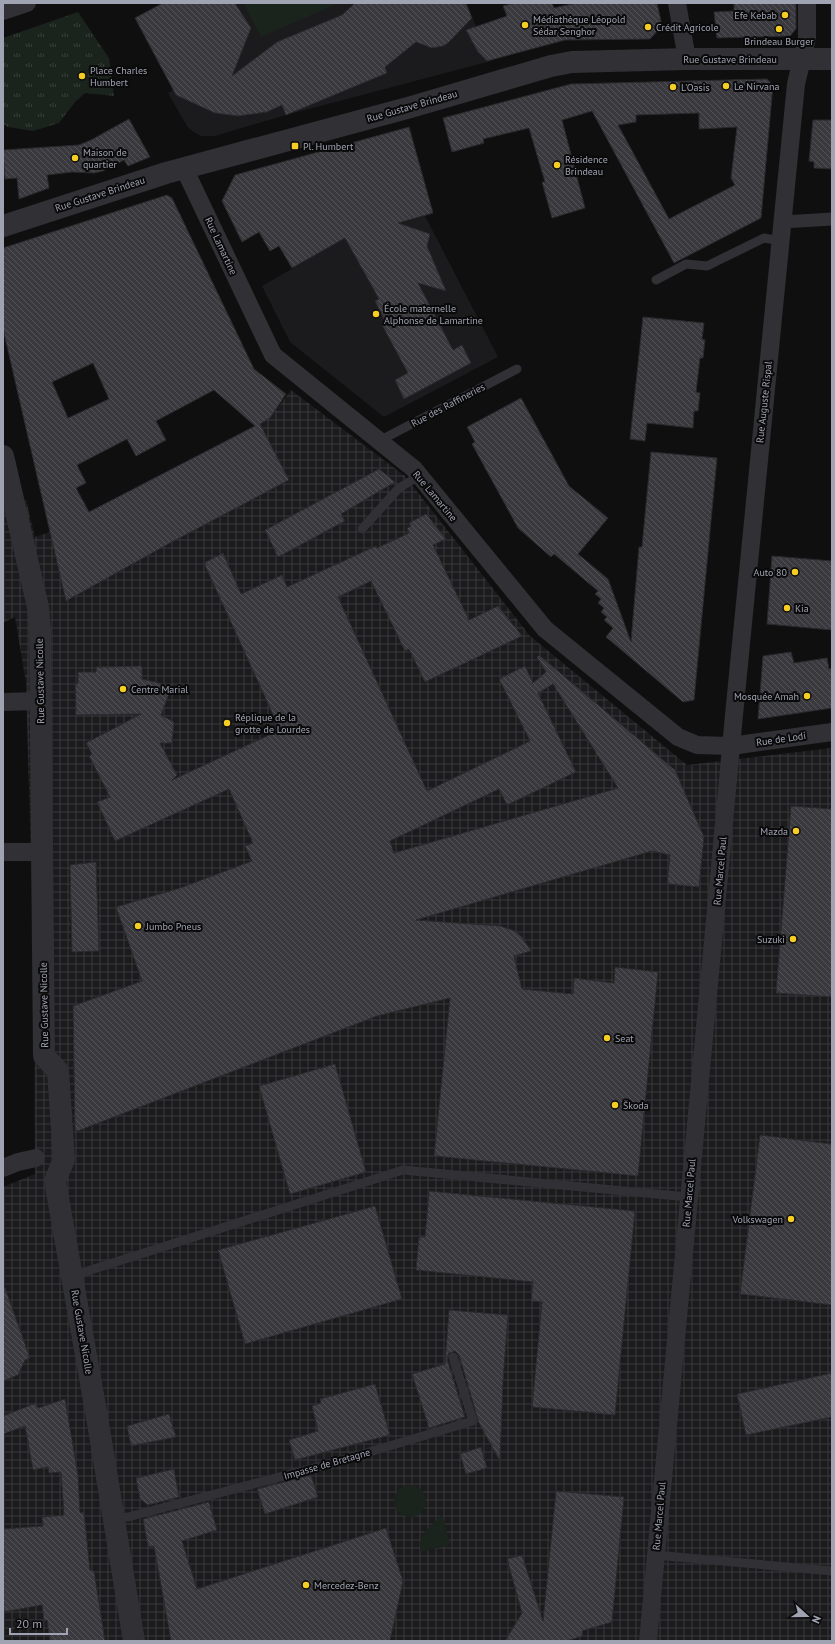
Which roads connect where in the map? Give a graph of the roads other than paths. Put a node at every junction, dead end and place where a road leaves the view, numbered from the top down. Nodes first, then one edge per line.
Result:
1 (27, 3) edge
2 (677, 3) edge
3 (807, 3) edge
4 (3, 11) edge
5 (802, 58) junction
6 (687, 59) junction
7 (832, 59) edge
8 (184, 168) junction
9 (832, 219) edge
10 (782, 222) junction
11 (3, 226) edge
12 (781, 241) junction
13 (656, 280) dead end
14 (517, 369) dead end
15 (379, 441) junction
16 (4, 467) edge
17 (419, 476) junction
18 (362, 529) dead end
19 (40, 701) junction
20 (3, 702) edge
21 (832, 732) edge
22 (731, 746) junction
23 (3, 852) edge
24 (42, 852) junction
25 (36, 1158) dead end
26 (3, 1168) edge
27 (688, 1197) junction
28 (72, 1276) junction
29 (453, 1357) dead end
30 (114, 1518) junction
31 (655, 1555) junction
32 (832, 1571) edge
33 (134, 1641) edge
34 (648, 1641) edge

1 - 4 street
2 - 6 street
3 - 5 street, Rue Auguste Rispal
5 - 6 street, Rue Gustave Brindeau
5 - 7 street, Rue Gustave Brindeau
5 - 10 street, Rue Auguste Rispal
6 - 8 street, Rue Gustave Brindeau
8 - 11 street, Rue Gustave Brindeau
8 - 15 street, Rue Lamartine
9 - 10 street
10 - 12 street, Rue Auguste Rispal
12 - 13 lane
12 - 22 street, Rue Auguste Rispal
14 - 15 lane, Rue des Raffineries
15 - 17 street, Rue Lamartine
16 - 19 street, Rue Gustave Nicolle
17 - 18 lane
17 - 22 street, Rue Lamartine
19 - 20 street
19 - 24 street, Rue Gustave Nicolle
21 - 22 street, Rue de Lodi
22 - 27 street, Rue Marcel Paul
23 - 24 street
24 - 28 street, Rue Gustave Nicolle
25 - 26 street
27 - 28 lane
27 - 31 street, Rue Marcel Paul
28 - 30 street, Rue Gustave Nicolle
29 - 30 lane, Impasse de Bretagne
30 - 33 street, Rue Gustave Nicolle
31 - 32 lane
31 - 34 street, Rue Marcel Paul

